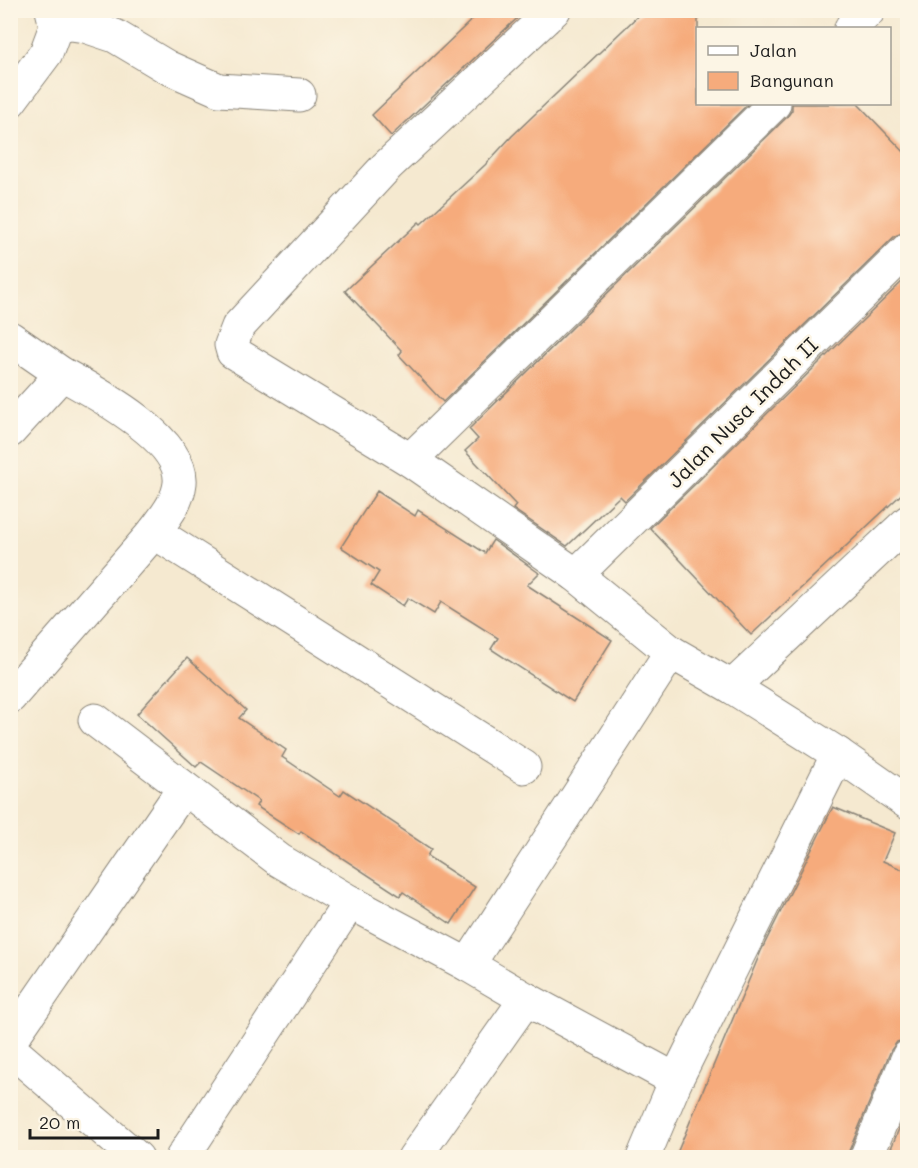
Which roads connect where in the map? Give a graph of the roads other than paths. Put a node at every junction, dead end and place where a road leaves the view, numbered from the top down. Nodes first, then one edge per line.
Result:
1 (554, 10) edge
2 (869, 10) edge
3 (54, 18) edge
4 (851, 27) edge
5 (299, 96) dead end
6 (10, 101) edge
7 (773, 105) edge
8 (908, 249) edge
9 (10, 338) edge
10 (62, 375) junction
11 (10, 431) edge
12 (410, 460) junction
13 (906, 526) edge
14 (154, 531) junction
15 (576, 575) junction
16 (671, 652) junction
17 (732, 687) junction
18 (10, 697) edge
19 (95, 720) dead end
20 (838, 754) junction
21 (524, 767) dead end
22 (184, 788) junction
23 (908, 803) edge
24 (350, 902) junction
25 (468, 965) junction
26 (526, 999) junction
27 (10, 1041) edge
28 (10, 1049) edge
29 (908, 1057) edge
30 (676, 1080) junction
31 (137, 1158) edge
32 (182, 1158) edge
33 (414, 1158) edge
34 (643, 1158) edge
35 (866, 1158) edge

1 - 12 street
2 - 4 street
3 - 5 street
3 - 6 street
7 - 12 street
8 - 15 street, Jalan Nusa Indah II
9 - 10 street
10 - 11 street
10 - 14 street
12 - 15 street
13 - 17 street
14 - 18 street
14 - 21 street
15 - 16 street
16 - 17 street
16 - 25 street
17 - 20 street
19 - 22 street
20 - 23 street
20 - 30 street
22 - 24 street
22 - 27 street
24 - 25 street
24 - 32 street
25 - 26 street
26 - 30 street
26 - 33 street
28 - 31 street
29 - 35 street
30 - 34 street

